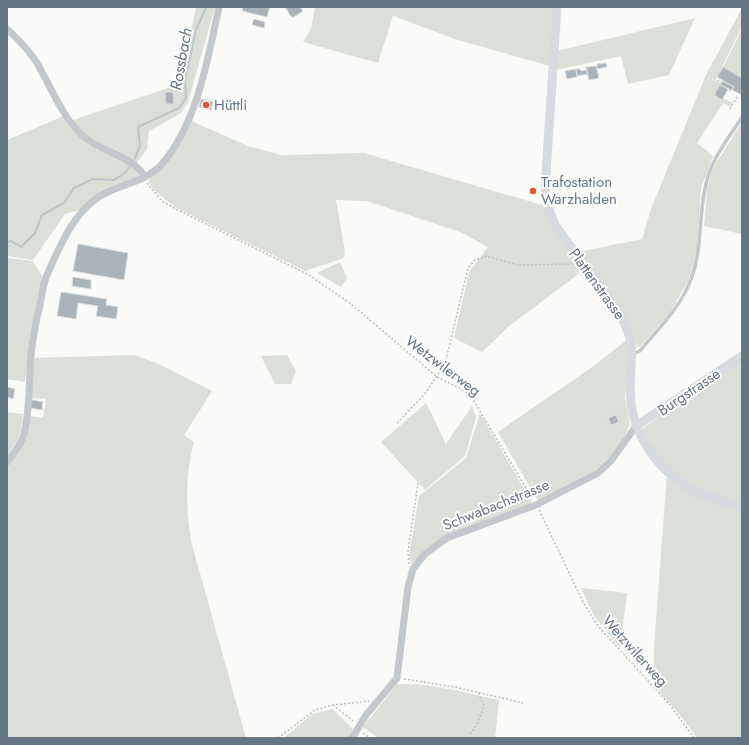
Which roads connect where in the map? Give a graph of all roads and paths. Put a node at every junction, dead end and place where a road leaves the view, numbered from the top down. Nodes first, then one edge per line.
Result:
1 (219, 7) edge
2 (557, 7) edge
3 (7, 28) edge
4 (714, 78) dead end
5 (722, 83) dead end
6 (738, 95) dead end
7 (730, 109) dead end
8 (742, 117) edge
9 (145, 177) junction
10 (582, 264) junction
11 (632, 354) junction
12 (742, 356) edge
13 (437, 377) junction
14 (397, 423) dead end
15 (636, 426) junction
16 (7, 462) edge
17 (418, 483) dead end
18 (536, 505) junction
19 (742, 507) edge
20 (413, 570) junction
21 (397, 678) junction
22 (478, 692) junction
23 (384, 696) junction
24 (523, 703) dead end
25 (333, 705) junction
26 (357, 728) junction
27 (470, 734) dead end
28 (278, 738) edge
29 (352, 738) edge
30 (694, 738) edge

1 - 9 street
2 - 10 street, Plattenstrasse
3 - 9 street
4 - 5 path
6 - 7 path
8 - 11 lane
9 - 13 path, Wetzwilerweg
9 - 16 street
10 - 11 street, Plattenstrasse
10 - 13 path
11 - 15 street, Plattenstrasse
12 - 15 street, Burgstrasse
13 - 14 path
13 - 18 path, Wetzwilerweg
15 - 18 street, Schwabachstrasse
15 - 19 street, Plattenstrasse
17 - 20 path
18 - 20 street, Schwabachstrasse
18 - 30 path, Wetzwilerweg
20 - 21 street, Schwabachstrasse
21 - 22 path
21 - 23 street, Schwabachstrasse
22 - 24 path
22 - 27 path
23 - 25 path
23 - 26 street, Schwabachstrasse
25 - 26 path
25 - 28 path
26 - 29 street, Schwabachstrasse

